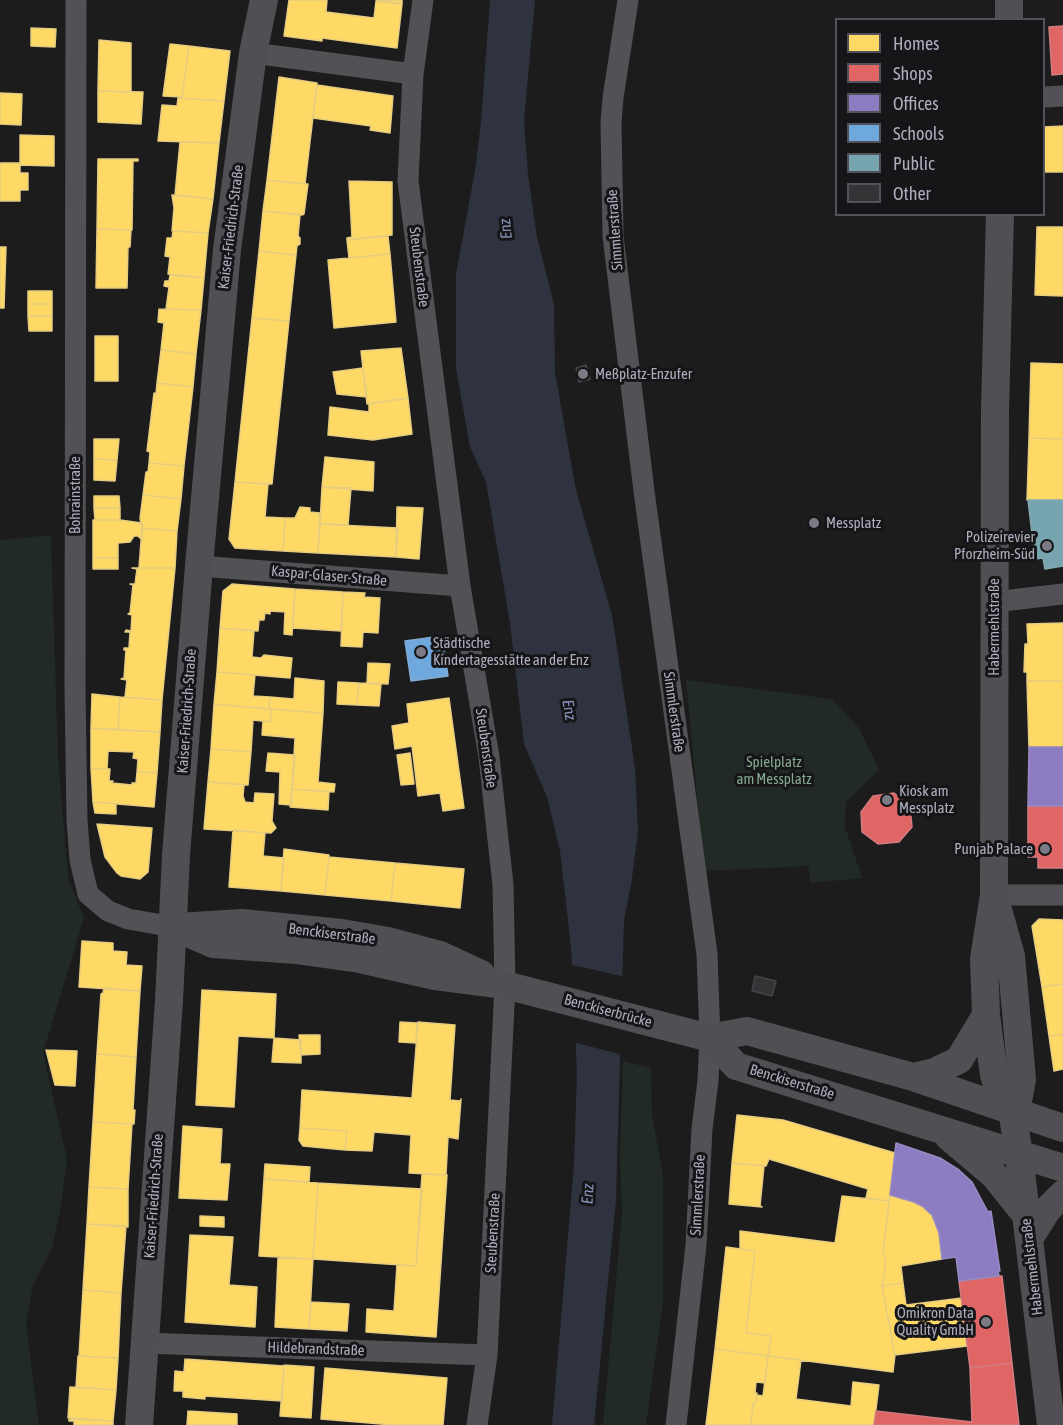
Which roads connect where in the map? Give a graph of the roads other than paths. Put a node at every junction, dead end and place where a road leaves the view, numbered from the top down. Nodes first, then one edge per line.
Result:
1 (76, 0) edge
2 (264, 0) edge
3 (423, 0) edge
4 (628, 0) edge
5 (1009, 0) edge
6 (1009, 18) edge
7 (253, 53) junction
8 (413, 74) junction
9 (1063, 96) edge
10 (1045, 97) edge
11 (1000, 216) edge
12 (199, 566) junction
13 (460, 586) junction
14 (1063, 594) edge
15 (994, 602) junction
16 (1063, 895) edge
17 (994, 896) junction
18 (174, 927) junction
19 (518, 988) junction
20 (986, 1015) junction
21 (710, 1038) junction
22 (913, 1077) junction
23 (1012, 1109) junction
24 (938, 1128) junction
25 (1063, 1128) edge
26 (1019, 1155) junction
27 (1063, 1168) edge
28 (1063, 1194) edge
29 (1027, 1227) junction
30 (144, 1343) junction
31 (487, 1355) junction
32 (139, 1425) edge
33 (477, 1425) edge
34 (676, 1425) edge
35 (1051, 1425) edge

1 - 18 street, Bohrainstraße
2 - 7 street, Kaiser-Friedrich-Straße
3 - 8 street, Steubenstraße
4 - 21 street, Simmlerstraße
5 - 6 street
7 - 8 street
7 - 12 street, Kaiser-Friedrich-Straße
8 - 13 street, Steubenstraße
9 - 10 street
11 - 15 street, Habermehlstraße
12 - 13 street, Kaspar-Glaser-Straße
12 - 18 street, Kaiser-Friedrich-Straße
13 - 19 street, Steubenstraße
14 - 15 street
15 - 17 street, Habermehlstraße
16 - 17 street
17 - 20 street, Habermehlstraße
17 - 23 street, Habermehlstraße
18 - 19 street, Benckiserstraße
18 - 30 street, Kaiser-Friedrich-Straße
19 - 21 street, Benckiserbrücke
19 - 31 street, Steubenstraße
20 - 22 street
20 - 23 street, Habermehlstraße
21 - 22 street
21 - 24 street, Benckiserstraße
21 - 34 street, Simmlerstraße
22 - 23 street
23 - 25 street
23 - 26 street, Habermehlstraße
24 - 26 street, Benckiserstraße
24 - 29 street
26 - 27 street, Benckiserstraße
26 - 29 street, Habermehlstraße
28 - 29 street
29 - 35 street, Habermehlstraße
30 - 31 street, Hildebrandstraße
30 - 32 street, Kaiser-Friedrich-Straße
31 - 33 street, Steubenstraße

